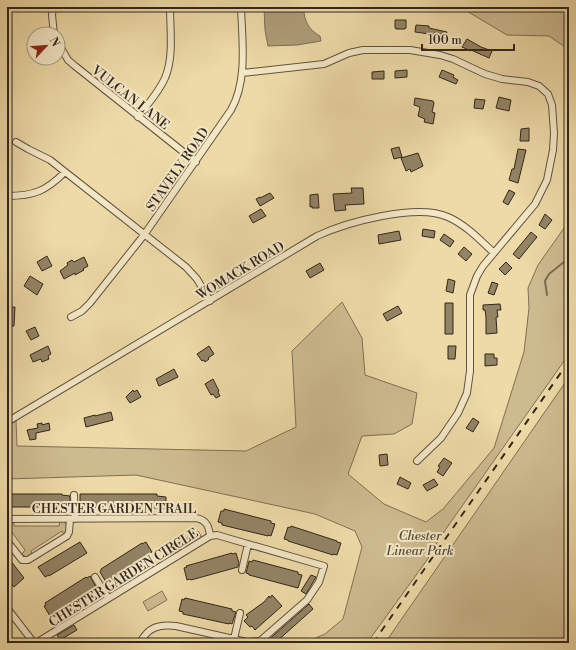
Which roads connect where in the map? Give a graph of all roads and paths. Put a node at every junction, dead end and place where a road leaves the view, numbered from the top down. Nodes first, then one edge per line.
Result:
1 (53, 7) edge
2 (170, 7) edge
3 (242, 7) edge
4 (53, 26) edge
5 (66, 57) edge
6 (242, 73) junction
7 (138, 117) junction
8 (16, 142) dead end
9 (196, 162) junction
10 (65, 172) junction
11 (7, 196) edge
12 (144, 235) junction
13 (494, 252) junction
14 (210, 301) junction
15 (71, 317) dead end
16 (7, 422) edge
17 (417, 461) dead end
18 (74, 496) dead end
19 (7, 519) edge
20 (72, 519) junction
21 (210, 536) junction
22 (7, 541) edge
23 (248, 544) junction
24 (242, 570) dead end
25 (95, 577) dead end
26 (108, 598) junction
27 (7, 608) edge
28 (240, 613) dead end
29 (234, 639) junction
30 (35, 643) edge
31 (140, 643) edge
32 (252, 643) edge

1 - 4 street
2 - 7 street
3 - 6 street, STAVELY ROAD
5 - 7 street, VULCAN LANE
6 - 9 street, STAVELY ROAD
6 - 13 street
7 - 9 street, VULCAN LANE
8 - 10 street
9 - 12 street, STAVELY ROAD
10 - 11 street
10 - 12 street
12 - 14 street
12 - 15 street, STAVELY ROAD
13 - 14 street, WOMACK ROAD
13 - 17 street
14 - 16 street, WOMACK ROAD
18 - 20 street
19 - 20 street, CHESTER GARDEN TRAIL
20 - 21 street, CHESTER GARDEN TRAIL
20 - 22 street
21 - 23 street, CHESTER GARDEN CIRCLE
21 - 26 street, CHESTER GARDEN CIRCLE
23 - 24 street
23 - 32 street, CHESTER GARDEN CIRCLE
25 - 26 street
26 - 30 street, CHESTER GARDEN CIRCLE
27 - 30 street
28 - 29 street
29 - 31 street, CHESTER GARDEN CIRCLE
29 - 32 street, CHESTER GARDEN CIRCLE

